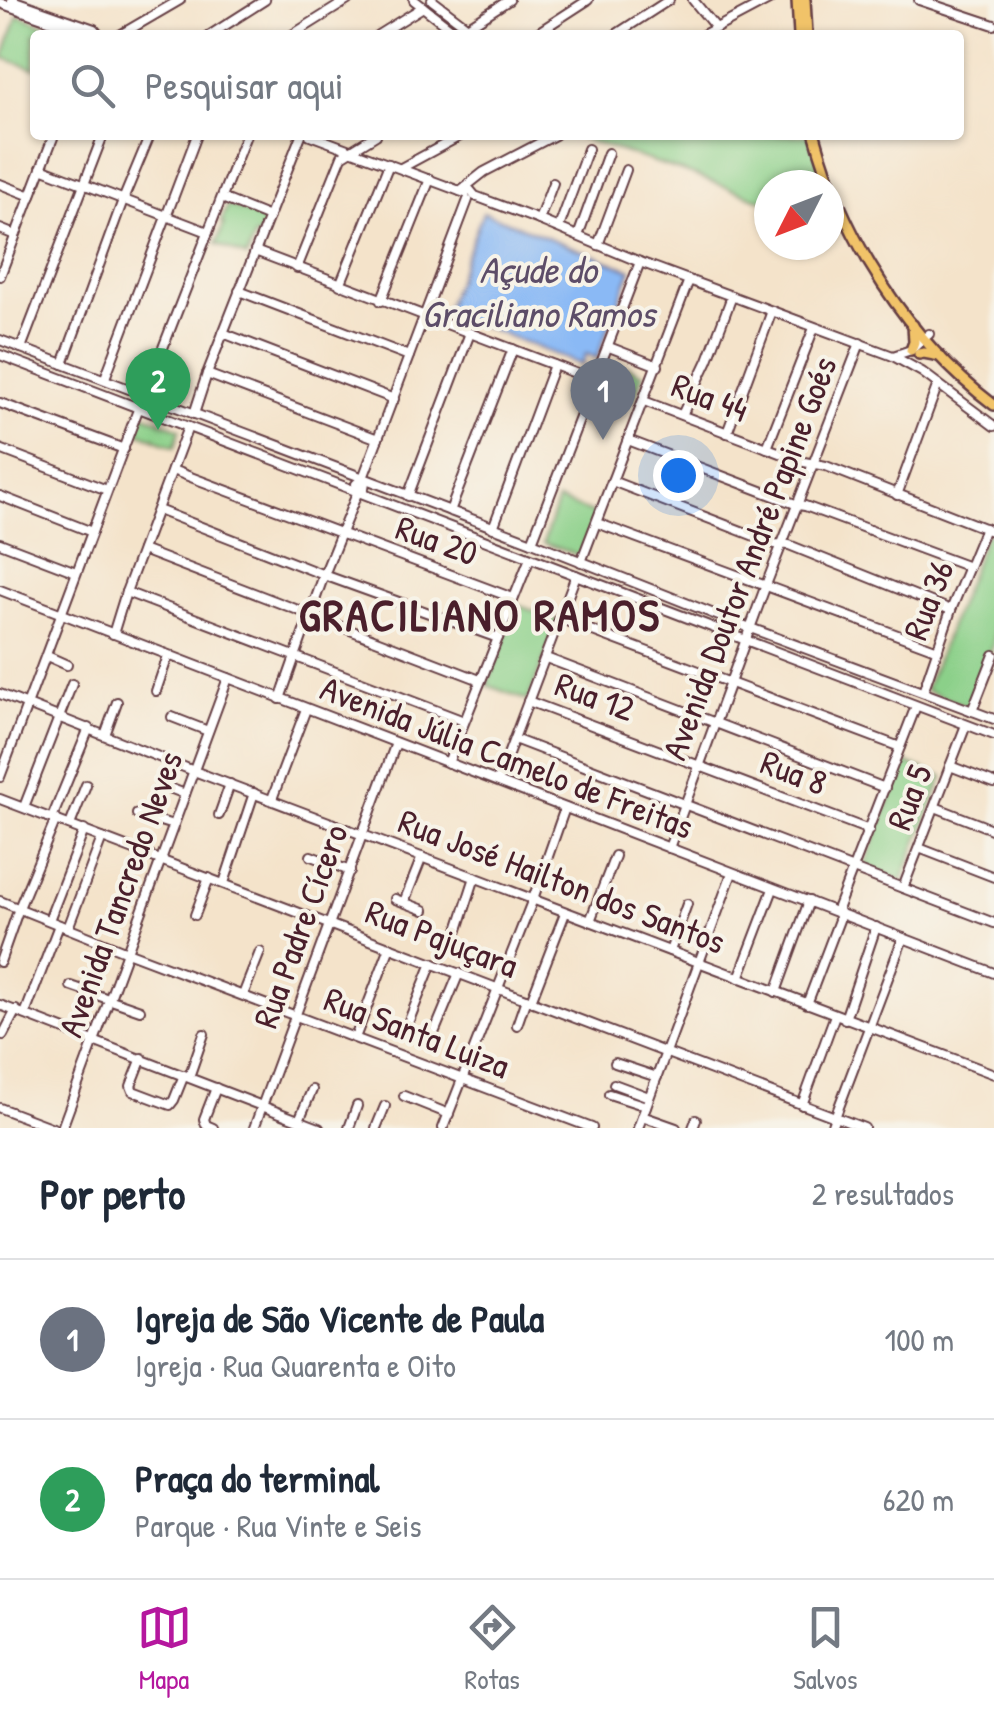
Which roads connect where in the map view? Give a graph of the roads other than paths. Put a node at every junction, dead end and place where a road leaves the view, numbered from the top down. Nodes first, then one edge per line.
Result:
1 (12, 0) edge
2 (180, 0) edge
3 (265, 0) edge
4 (348, 0) edge
5 (414, 0) edge
6 (432, 0) edge
7 (509, 0) edge
8 (588, 0) edge
9 (670, 0) edge
10 (694, 0) edge
11 (769, 0) edge
12 (797, 0) edge
13 (805, 0) edge
14 (919, 0) edge
15 (932, 2) edge
16 (0, 3) edge
17 (422, 6) junction
18 (994, 26) edge
19 (467, 27) junction
20 (716, 28) junction
21 (77, 30) edge
22 (88, 30) edge
23 (129, 30) edge
24 (218, 30) edge
25 (300, 30) edge
26 (386, 30) edge
27 (452, 30) edge
28 (471, 30) edge
29 (542, 30) edge
30 (623, 30) edge
31 (712, 30) edge
32 (798, 30) edge
33 (808, 30) edge
34 (52, 140) edge
35 (101, 140) edge
36 (148, 140) edge
37 (195, 140) edge
38 (244, 140) edge
39 (298, 140) edge
40 (323, 140) edge
41 (367, 140) edge
42 (453, 140) edge
43 (545, 140) edge
44 (820, 140) edge
45 (820, 140) edge
46 (588, 149) dead end
47 (350, 150) junction
48 (608, 152) dead end
49 (389, 164) junction
50 (41, 168) junction
51 (401, 168) junction
52 (626, 170) dead end
53 (430, 179) junction
54 (553, 183) dead end
55 (0, 184) edge
56 (83, 184) junction
57 (467, 195) junction
58 (30, 196) junction
59 (222, 198) junction
60 (123, 200) junction
61 (165, 217) junction
62 (269, 217) junction
63 (539, 220) junction
64 (559, 228) junction
65 (0, 230) edge
66 (208, 232) junction
67 (15, 236) junction
68 (578, 236) junction
69 (598, 244) junction
70 (255, 252) junction
71 (640, 262) junction
72 (297, 268) junction
73 (0, 273) edge
74 (690, 280) junction
75 (340, 285) junction
76 (239, 291) junction
77 (732, 296) junction
78 (381, 301) junction
79 (772, 312) junction
80 (425, 315) junction
81 (912, 322) junction
82 (814, 328) junction
83 (223, 333) junction
84 (470, 333) junction
85 (928, 338) junction
86 (0, 340) edge
87 (860, 343) junction
88 (609, 346) junction
89 (21, 348) junction
90 (514, 350) junction
91 (915, 352) junction
92 (0, 355) edge
93 (409, 356) junction
94 (893, 356) junction
95 (941, 356) junction
96 (906, 362) junction
97 (64, 364) junction
98 (554, 365) junction
99 (658, 366) junction
100 (208, 374) junction
101 (105, 378) junction
102 (596, 381) junction
103 (938, 384) junction
104 (145, 394) junction
105 (394, 398) junction
106 (644, 401) junction
107 (0, 402) edge
108 (994, 402) edge
109 (170, 404) junction
110 (139, 407) junction
111 (194, 414) junction
112 (164, 416) junction
113 (682, 416) junction
114 (188, 426) junction
115 (994, 426) edge
116 (727, 433) junction
117 (378, 439) junction
118 (628, 440) junction
119 (767, 448) junction
120 (0, 449) edge
121 (124, 449) junction
122 (813, 464) junction
123 (172, 470) junction
124 (363, 478) junction
125 (612, 481) junction
126 (107, 490) junction
127 (358, 492) junction
128 (897, 494) junction
129 (0, 496) edge
130 (408, 496) junction
131 (798, 505) junction
132 (158, 510) junction
133 (450, 511) junction
134 (597, 523) junction
135 (493, 528) junction
136 (989, 530) edge
137 (92, 532) junction
138 (341, 534) junction
139 (532, 542) junction
140 (0, 543) edge
141 (782, 545) junction
142 (142, 550) junction
143 (560, 554) junction
144 (530, 558) junction
145 (581, 562) junction
146 (554, 566) junction
147 (970, 567) junction
148 (76, 572) junction
149 (324, 574) junction
150 (576, 575) junction
151 (766, 585) junction
152 (0, 590) edge
153 (126, 592) junction
154 (514, 598) junction
155 (952, 610) junction
156 (62, 614) junction
157 (310, 616) junction
158 (561, 618) junction
159 (751, 627) junction
160 (113, 634) junction
161 (498, 638) junction
162 (746, 641) junction
163 (938, 650) junction
164 (994, 655) edge
165 (46, 656) junction
166 (168, 656) junction
167 (294, 656) junction
168 (546, 658) junction
169 (67, 666) dead end
170 (991, 670) edge
171 (228, 678) junction
172 (480, 680) junction
173 (730, 683) junction
174 (72, 684) dead end
175 (156, 691) dead end
176 (922, 692) junction
177 (0, 694) edge
178 (280, 699) junction
179 (528, 701) junction
180 (945, 701) junction
181 (117, 702) dead end
182 (29, 704) junction
183 (916, 706) junction
184 (306, 709) junction
185 (972, 711) junction
186 (940, 714) junction
187 (59, 717) junction
188 (172, 717) dead end
189 (994, 719) edge
190 (464, 721) junction
191 (714, 724) junction
192 (966, 725) junction
193 (88, 728) junction
194 (208, 730) junction
195 (105, 735) junction
196 (994, 735) edge
197 (514, 739) junction
198 (396, 743) junction
199 (900, 746) junction
200 (448, 763) junction
201 (700, 764) junction
202 (950, 766) junction
203 (194, 770) junction
204 (1, 772) edge
205 (498, 781) junction
206 (994, 783) edge
207 (159, 784) dead end
208 (230, 784) junction
209 (86, 785) dead end
210 (885, 788) junction
211 (254, 792) junction
212 (185, 794) junction
213 (0, 799) edge
214 (272, 799) junction
215 (686, 805) junction
216 (24, 807) junction
217 (566, 808) junction
218 (934, 808) junction
219 (138, 814) dead end
220 (219, 815) dead end
221 (54, 818) junction
222 (70, 824) junction
223 (173, 826) junction
224 (84, 830) junction
225 (868, 830) junction
226 (994, 830) edge
227 (363, 835) junction
228 (102, 838) junction
229 (669, 848) junction
230 (919, 848) junction
231 (311, 856) dead end
232 (615, 856) dead end
233 (422, 857) junction
234 (162, 860) junction
235 (854, 870) junction
236 (350, 871) junction
237 (732, 873) junction
238 (475, 877) junction
239 (994, 877) edge
240 (209, 878) junction
241 (224, 883) junction
242 (903, 888) junction
243 (773, 889) junction
244 (533, 899) junction
245 (0, 901) edge
246 (808, 901) junction
247 (687, 904) dead end
248 (18, 908) junction
249 (424, 910) dead end
250 (566, 912) junction
251 (838, 913) junction
252 (195, 915) dead end
253 (49, 920) junction
254 (590, 922) junction
255 (994, 923) edge
256 (330, 924) junction
257 (64, 926) junction
258 (876, 927) junction
259 (904, 938) junction
260 (454, 942) dead end
261 (390, 947) junction
262 (127, 952) junction
263 (260, 952) dead end
264 (670, 952) junction
265 (0, 962) edge
266 (699, 962) junction
267 (432, 963) junction
268 (458, 973) junction
269 (994, 973) edge
270 (739, 978) junction
271 (72, 986) dead end
272 (497, 988) junction
273 (776, 992) junction
274 (244, 995) junction
275 (110, 1000) junction
276 (528, 1000) junction
277 (807, 1004) junction
278 (0, 1005) edge
279 (140, 1010) dead end
280 (20, 1012) junction
281 (296, 1016) junction
282 (840, 1017) junction
283 (517, 1025) dead end
284 (870, 1027) junction
285 (406, 1028) dead end
286 (204, 1034) dead end
287 (3, 1035) dead end
288 (355, 1038) junction
289 (432, 1038) dead end
290 (96, 1041) junction
291 (666, 1053) junction
292 (142, 1058) junction
293 (615, 1063) dead end
294 (994, 1074) edge
295 (186, 1076) junction
296 (656, 1078) junction
297 (463, 1080) junction
298 (614, 1084) dead end
299 (216, 1088) junction
300 (312, 1090) dead end
301 (610, 1094) dead end
302 (404, 1096) dead end
303 (648, 1102) junction
304 (802, 1105) junction
305 (263, 1106) junction
306 (357, 1106) dead end
307 (385, 1106) dead end
308 (0, 1108) edge
309 (449, 1114) junction
310 (559, 1115) junction
311 (642, 1116) junction
312 (834, 1117) junction
313 (299, 1120) junction
314 (53, 1128) edge
315 (62, 1128) edge
316 (214, 1128) edge
317 (254, 1128) edge
318 (319, 1128) edge
319 (348, 1128) edge
320 (376, 1128) edge
321 (443, 1128) edge
322 (553, 1128) edge
323 (592, 1128) edge
324 (638, 1128) edge
325 (676, 1128) edge
326 (831, 1128) edge
327 (864, 1128) edge

1 - 22 street
2 - 23 street
3 - 24 street
4 - 25 street
5 - 17 street
6 - 19 street
7 - 19 street
8 - 29 street
9 - 30 street
10 - 20 street
11 - 20 street
12 - 32 main road
13 - 33 main road
14 - 15 street
15 - 18 street
16 - 21 street
17 - 26 street
17 - 27 street
19 - 28 street
20 - 31 street
34 - 50 street
35 - 56 street
36 - 60 street
37 - 61 street
38 - 59 street
39 - 62 street
40 - 47 street
41 - 47 street
42 - 51 street
43 - 57 street
44 - 81 main road
45 - 85 main road
46 - 64 street
47 - 49 street
47 - 72 street
48 - 68 street
49 - 51 street
49 - 75 street
50 - 56 street
50 - 58 street
51 - 53 street
52 - 69 street
53 - 57 street
53 - 78 street
54 - 63 street
55 - 58 street
56 - 60 street
56 - 89 street
57 - 63 street
57 - 80 street
58 - 67 street
59 - 62 street
59 - 66 street
60 - 61 street
60 - 97 street
61 - 66 street
61 - 101 street
62 - 70 street
63 - 64 street
64 - 68 street
65 - 67 street
66 - 104 street
67 - 73 street
68 - 69 street
69 - 71 street
70 - 72 street
70 - 76 street
71 - 74 street
71 - 88 street
72 - 75 street
74 - 77 street
74 - 99 street
75 - 78 street
76 - 83 street
76 - 93 street
77 - 79 street
77 - 113 street
78 - 80 street
79 - 82 street
79 - 116 street
80 - 84 street
80 - 93 street
81 - 85 main road
81 - 91 main road
82 - 87 street
82 - 119 street
83 - 100 street
83 - 105 street
84 - 90 street
84 - 130 street
85 - 91 street
85 - 95 main road
85 - 108 main road
86 - 89 street
87 - 94 street
87 - 122 street, Avenida Doutor André Papine Goés
88 - 99 street
88 - 102 street
89 - 97 street
90 - 98 street
90 - 133 street
91 - 94 street
91 - 95 main road
91 - 96 street
92 - 110 street
93 - 105 street
94 - 96 street
95 - 108 main road
96 - 103 street
97 - 101 street
98 - 102 street
98 - 135 street
99 - 106 street
100 - 111 street
100 - 117 street
101 - 104 street
102 - 139 street
103 - 115 street
103 - 128 street
104 - 109 street
105 - 117 street
106 - 113 street, Rua 44
106 - 118 street
107 - 121 street
109 - 111 street
109 - 112 street
110 - 112 street
110 - 121 street
111 - 124 street
112 - 114 street
113 - 116 street, Rua 44
114 - 123 street
114 - 127 street
116 - 119 street, Rua 44
117 - 124 street
118 - 125 street
118 - 131 street
119 - 122 street, Rua 44
120 - 126 street
121 - 126 street
122 - 128 street, Rua 44
122 - 131 street, Avenida Doutor André Papine Goés
123 - 132 street
123 - 138 street, Rua 20
124 - 127 street
124 - 130 street
125 - 134 street
125 - 141 street
126 - 137 street
127 - 138 street
127 - 144 street
128 - 136 street, Rua 44
129 - 137 street
130 - 133 street
131 - 141 street, Avenida Doutor André Papine Goés
131 - 147 street
132 - 142 street
132 - 149 street
133 - 135 street
134 - 145 street
134 - 151 street
135 - 139 street
136 - 147 street, Rua 36
137 - 148 street
138 - 149 street
138 - 154 street, Rua 20
139 - 143 street
140 - 148 street
141 - 151 street, Avenida Doutor André Papine Goés
141 - 155 street
142 - 153 street
142 - 157 street
143 - 145 street
143 - 146 street
144 - 146 street
144 - 154 street
145 - 159 street
146 - 150 street
147 - 155 street, Rua 36
148 - 156 street
149 - 157 street
149 - 161 street
150 - 158 street
150 - 162 street
151 - 159 street, Avenida Doutor André Papine Goés
151 - 163 street
152 - 156 street, Avenida Júlia Camelo de Freitas
153 - 160 street
153 - 167 street
154 - 161 street
155 - 163 street, Rua 36
156 - 160 street, Avenida Júlia Camelo de Freitas
156 - 165 street
157 - 167 street
157 - 172 street
158 - 168 street
158 - 173 street
159 - 162 street, Avenida Doutor André Papine Goés
159 - 176 street
160 - 166 street, Avenida Júlia Camelo de Freitas
161 - 172 street
162 - 173 street, Avenida Doutor André Papine Goés
162 - 183 street
163 - 176 street, Rua 36
164 - 170 street
165 - 169 street
165 - 182 street
166 - 171 street, Avenida Júlia Camelo de Freitas
166 - 175 street
167 - 178 street
167 - 190 street
168 - 179 street
168 - 191 street
170 - 185 street
171 - 178 street, Avenida Júlia Camelo de Freitas
171 - 194 street, Avenida Tancredo Neves
172 - 190 street
173 - 191 street, Avenida Doutor André Papine Goés
173 - 199 street
174 - 187 street
176 - 180 street
177 - 182 street, Rua José Hailton dos Santos
178 - 184 street, Avenida Júlia Camelo de Freitas
179 - 197 street
179 - 201 street, Rua 12
180 - 185 street
180 - 186 street
181 - 195 street
182 - 187 street, Rua José Hailton dos Santos
182 - 204 street
183 - 186 street
183 - 199 street
184 - 198 street, Avenida Júlia Camelo de Freitas
184 - 214 street
185 - 189 street
186 - 192 street
187 - 193 street, Rua José Hailton dos Santos
187 - 216 street
188 - 194 street
190 - 200 street
191 - 201 street, Avenida Doutor André Papine Goés
191 - 210 street
192 - 196 street
192 - 202 street, Rua 5
193 - 195 street, Rua José Hailton dos Santos
193 - 221 street
194 - 203 street, Avenida Tancredo Neves
195 - 203 street, Rua José Hailton dos Santos
197 - 205 street
197 - 215 street
198 - 200 street, Avenida Júlia Camelo de Freitas
198 - 227 street, Rua Padre Cícero
199 - 210 street
200 - 205 street, Avenida Júlia Camelo de Freitas
201 - 215 street, Avenida Doutor André Papine Goés
201 - 225 street, Rua 8
202 - 206 street
202 - 218 street, Rua 5
203 - 208 street, Rua José Hailton dos Santos
203 - 212 street, Avenida Tancredo Neves
205 - 217 street, Avenida Júlia Camelo de Freitas
207 - 212 street
208 - 211 street, Rua José Hailton dos Santos
208 - 220 street
209 - 222 street
210 - 225 street
211 - 214 street, Rua José Hailton dos Santos
211 - 241 street
212 - 223 street, Avenida Tancredo Neves
213 - 216 street, Rua Pajuçara
214 - 227 street, Rua José Hailton dos Santos
215 - 229 street, Avenida Doutor André Papine Goés
215 - 235 street
216 - 221 street, Rua Pajuçara
217 - 229 street, Avenida Júlia Camelo de Freitas
217 - 244 street
218 - 226 street
218 - 230 street, Rua 5
219 - 223 street
221 - 222 street, Rua Pajuçara
221 - 248 street
222 - 224 street, Rua Pajuçara
223 - 234 street, Avenida Tancredo Neves
224 - 228 street, Rua Pajuçara
224 - 253 street
225 - 235 street
227 - 233 street, Rua José Hailton dos Santos
227 - 236 street, Rua Padre Cícero
228 - 234 street, Rua Pajuçara
228 - 257 street
229 - 237 street, Avenida Júlia Camelo de Freitas
230 - 239 street
230 - 242 street, Rua 5
231 - 236 street
232 - 254 street
233 - 238 street, Rua José Hailton dos Santos
233 - 249 street
234 - 240 street, Rua Pajuçara
234 - 262 street, Avenida Tancredo Neves
235 - 242 street
235 - 251 street
236 - 256 street, Rua Padre Cícero
237 - 243 street, Avenida Júlia Camelo de Freitas
237 - 266 street
238 - 244 street, Rua José Hailton dos Santos
238 - 260 street
240 - 241 street, Rua Pajuçara
240 - 252 street
241 - 256 street, Rua Pajuçara
242 - 255 street
243 - 246 street, Avenida Júlia Camelo de Freitas
243 - 270 street
244 - 250 street, Rua José Hailton dos Santos
244 - 272 street
245 - 248 street, Rua Santa Luiza
246 - 251 street, Avenida Júlia Camelo de Freitas
246 - 273 street
247 - 264 street
248 - 253 street, Rua Santa Luiza
248 - 265 street
250 - 254 street, Rua José Hailton dos Santos
250 - 276 street
251 - 258 street, Avenida Júlia Camelo de Freitas
251 - 277 street
253 - 257 street, Rua Santa Luiza
254 - 264 street, Rua José Hailton dos Santos
256 - 261 street, Rua Pajuçara
256 - 281 street, Rua Padre Cícero
257 - 262 street, Rua Santa Luiza
257 - 280 street
258 - 259 street, Avenida Júlia Camelo de Freitas
258 - 282 street
259 - 269 street, Avenida Júlia Camelo de Freitas
259 - 284 street
261 - 267 street, Rua Pajuçara
261 - 288 street
262 - 274 street, Rua Santa Luiza
262 - 275 street, Avenida Tancredo Neves
263 - 274 street
264 - 266 street, Rua José Hailton dos Santos
266 - 270 street, Rua José Hailton dos Santos
266 - 291 street
267 - 268 street, Rua Pajuçara
267 - 285 street
268 - 272 street, Rua Pajuçara
268 - 289 street
270 - 273 street, Rua José Hailton dos Santos
271 - 275 street
272 - 276 street, Rua Pajuçara
272 - 297 street
273 - 277 street, Rua José Hailton dos Santos
274 - 281 street, Rua Santa Luiza
275 - 279 street
275 - 290 street, Avenida Tancredo Neves
276 - 283 street
276 - 291 street, Rua Pajuçara
277 - 282 street, Rua José Hailton dos Santos
278 - 280 street
280 - 287 street
280 - 290 street
281 - 288 street, Rua Santa Luiza
281 - 305 street, Rua Padre Cícero
282 - 284 street, Rua José Hailton dos Santos
282 - 304 street
284 - 294 street, Rua José Hailton dos Santos
284 - 312 street
286 - 295 street
288 - 297 street, Rua Santa Luiza
290 - 292 street
290 - 315 street, Avenida Tancredo Neves
291 - 296 street
291 - 304 street, Rua Pajuçara
292 - 295 street
292 - 295 street
293 - 296 street
295 - 299 street
296 - 303 street
297 - 309 street
297 - 310 street, Rua Santa Luiza
298 - 303 street
299 - 305 street
299 - 316 street
300 - 313 street
301 - 303 street
302 - 309 street
303 - 311 street
304 - 312 street, Rua Pajuçara
305 - 313 street
305 - 317 street, Rua Padre Cícero
306 - 319 street
307 - 320 street
308 - 314 street
309 - 321 street
310 - 322 street
310 - 323 street, Rua Santa Luiza
311 - 324 street
311 - 325 street
312 - 326 street
312 - 327 street, Rua Pajuçara
313 - 318 street

